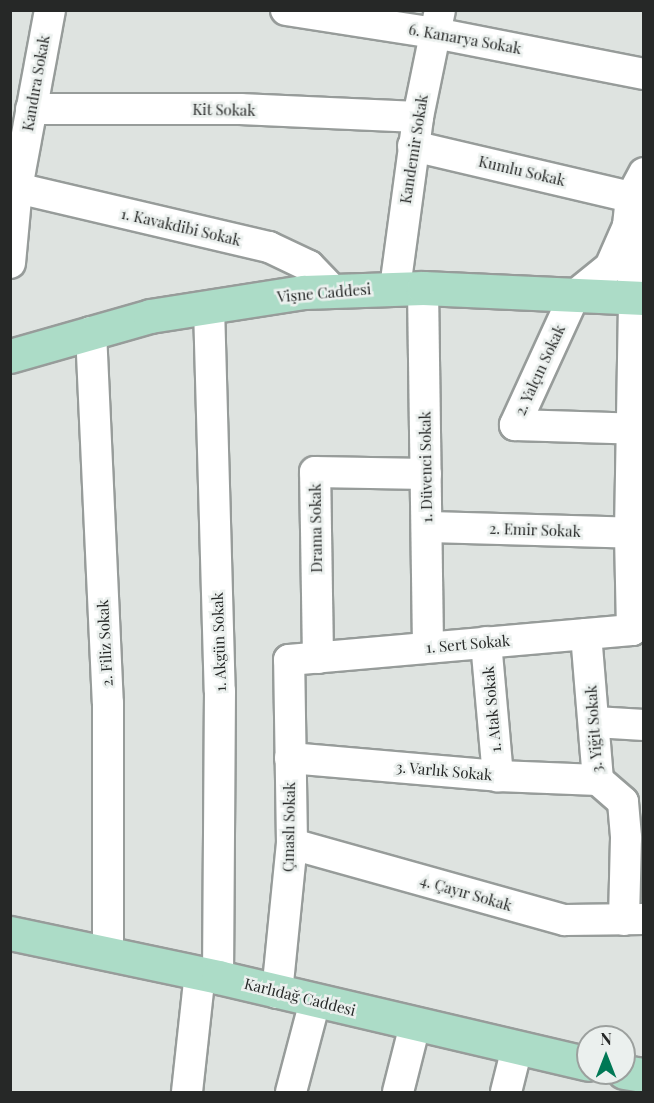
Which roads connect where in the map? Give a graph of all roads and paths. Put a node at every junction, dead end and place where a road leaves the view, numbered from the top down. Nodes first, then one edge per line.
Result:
1 (50, 10) edge
2 (286, 10) edge
3 (437, 22) edge
4 (644, 74) edge
5 (31, 109) junction
6 (418, 117) junction
7 (413, 146) junction
8 (17, 172) edge
9 (637, 185) edge
10 (636, 227) edge
11 (10, 263) edge
12 (409, 288) junction
13 (333, 291) junction
14 (574, 296) junction
15 (639, 298) edge
16 (209, 307) junction
17 (91, 332) junction
18 (10, 356) edge
19 (638, 429) edge
20 (426, 474) junction
21 (427, 527) junction
22 (637, 533) edge
23 (638, 624) edge
24 (586, 634) junction
25 (486, 642) junction
26 (428, 647) junction
27 (304, 659) junction
28 (595, 722) junction
29 (644, 724) edge
30 (290, 758) junction
31 (498, 776) junction
32 (598, 780) junction
33 (635, 838) edge
34 (292, 844) junction
35 (634, 919) edge
36 (10, 933) edge
37 (108, 954) junction
38 (209, 975) junction
39 (277, 993) junction
40 (315, 1001) junction
41 (415, 1025) junction
42 (517, 1048) junction
43 (576, 1061) edge
44 (187, 1092) edge
45 (291, 1092) edge
46 (398, 1092) edge
47 (506, 1092) edge

1 - 5 street, Kandıra Sokak
2 - 3 street, 6. Kanarya Sokak
3 - 4 street, 6. Kanarya Sokak
3 - 6 street, Kandemir Sokak
5 - 6 street, Kit Sokak
5 - 8 street, Kandıra Sokak
6 - 7 street, Kandemir Sokak
7 - 9 street, Kumlu Sokak
7 - 12 street, Kandemir Sokak
8 - 11 street, Kandıra Sokak
8 - 13 street, 1. Kavakdibi Sokak
9 - 10 street
10 - 14 street
10 - 15 street
12 - 13 main road, Vişne Caddesi
12 - 14 main road, Vişne Caddesi
12 - 20 street, 1. Düvenci Sokak
13 - 16 main road, Vişne Caddesi
14 - 15 main road, Vişne Caddesi
14 - 19 street, 2. Yalçın Sokak
15 - 19 street
16 - 17 main road, Vişne Caddesi
16 - 38 street, 1. Akgün Sokak
17 - 18 main road, Vişne Caddesi
17 - 37 street, 2. Filiz Sokak
19 - 22 street
20 - 21 street, 1. Düvenci Sokak
20 - 27 street, Drama Sokak
21 - 22 street, 2. Emir Sokak
21 - 26 street, 1. Düvenci Sokak
22 - 23 street
23 - 24 street, 1. Sert Sokak
24 - 25 street, 1. Sert Sokak
24 - 28 street, 3. Yiğit Sokak
25 - 26 street, 1. Sert Sokak
25 - 31 street, 1. Atak Sokak
26 - 27 street, 1. Sert Sokak
27 - 30 street, Çınaslı Sokak
28 - 29 street
28 - 32 street, 3. Yiğit Sokak
30 - 31 street, 3. Varlık Sokak
30 - 34 street, Çınaslı Sokak
31 - 32 street, 3. Varlık Sokak
32 - 33 street, 3. Yiğit Sokak
33 - 35 street, 3. Yiğit Sokak
34 - 35 street, 4. Çayır Sokak
34 - 39 street, Çınaslı Sokak
36 - 37 main road, Karlıdağ Caddesi
37 - 38 main road, Karlıdağ Caddesi
38 - 39 main road, Karlıdağ Caddesi
38 - 44 street, 1. Akgün Sokak
39 - 40 main road, Karlıdağ Caddesi
40 - 41 main road, Karlıdağ Caddesi
40 - 45 street
41 - 42 main road, Karlıdağ Caddesi
41 - 46 street
42 - 43 main road, Karlıdağ Caddesi
42 - 47 street

